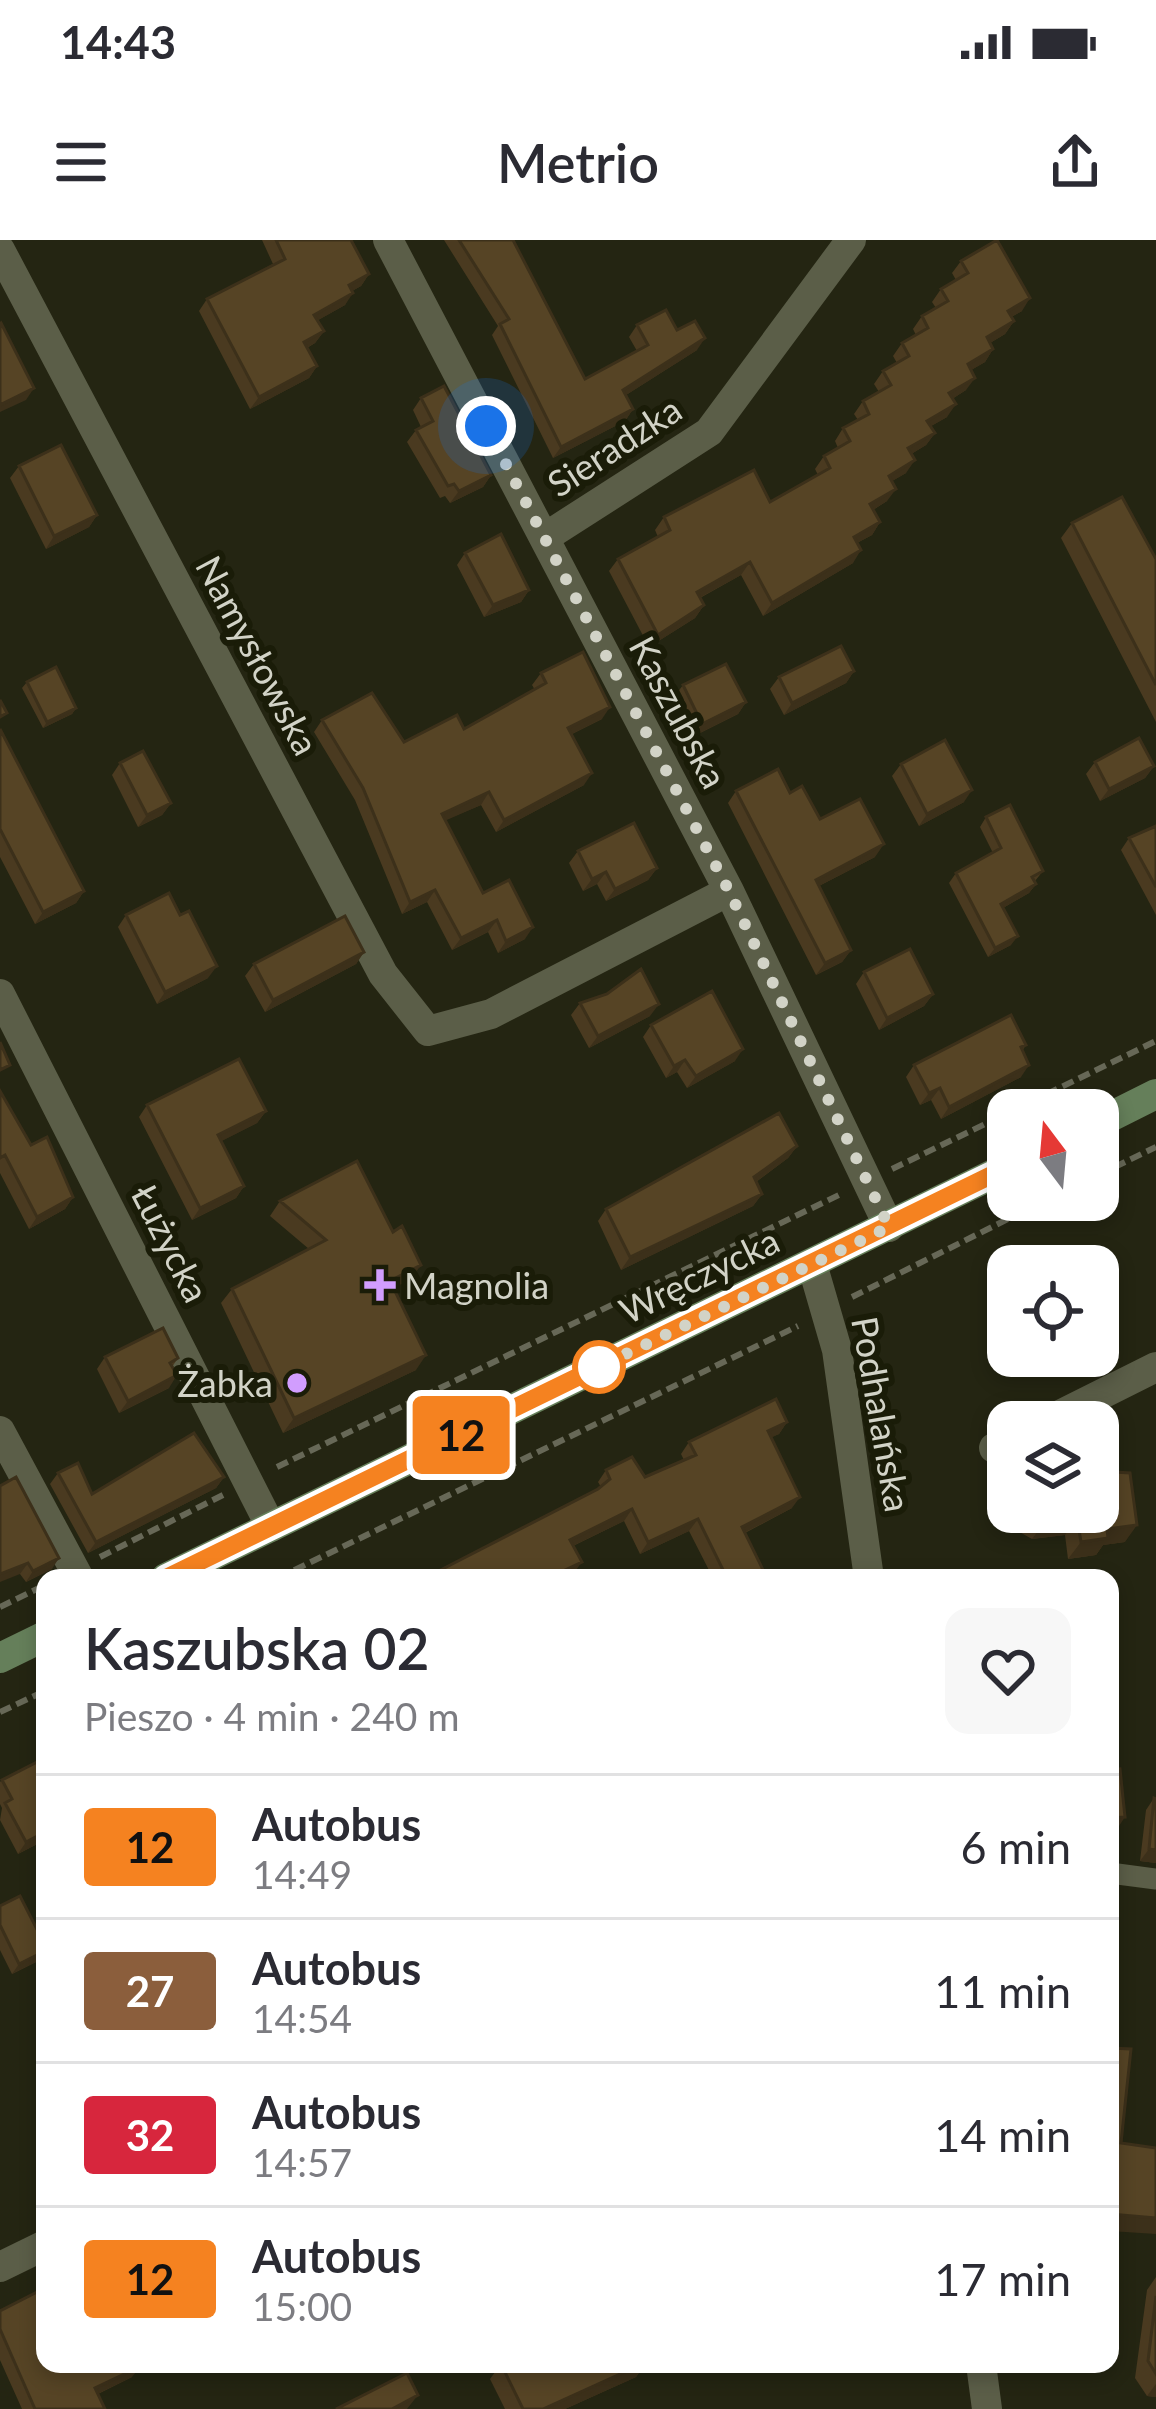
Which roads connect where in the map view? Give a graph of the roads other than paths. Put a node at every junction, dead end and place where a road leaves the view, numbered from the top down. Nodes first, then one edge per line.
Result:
1 (388, 240) edge
2 (851, 240) edge
3 (0, 250) edge
4 (544, 538) junction
5 (729, 891) junction
6 (0, 994) edge
7 (1156, 1094) edge
8 (1119, 1112) edge
9 (987, 1178) edge
10 (889, 1227) junction
11 (812, 1264) junction
12 (1156, 1367) edge
13 (1088, 1401) edge
14 (0, 1431) edge
15 (271, 1527) junction
16 (78, 1569) edge
17 (185, 1569) edge
18 (868, 1569) edge
19 (36, 1640) edge
20 (0, 1658) edge
21 (1119, 1874) edge
22 (1156, 1880) edge
23 (36, 2249) edge
24 (0, 2267) edge
25 (982, 2373) edge
26 (985, 2409) edge

1 - 4 street, Kaszubska
2 - 4 street, Sieradzka
3 - 5 street, Namysłowska
4 - 5 street, Kaszubska
5 - 10 street, Kaszubska
6 - 15 street, Łużycka
7 - 8 main road
9 - 10 main road, Wręczycka
10 - 11 main road, Wręczycka
11 - 15 main road, Wręczycka
11 - 18 street, Podhalańska
12 - 13 street
14 - 16 street
15 - 17 main road, Wręczycka
19 - 20 main road
21 - 22 lane
23 - 24 street
25 - 26 street

